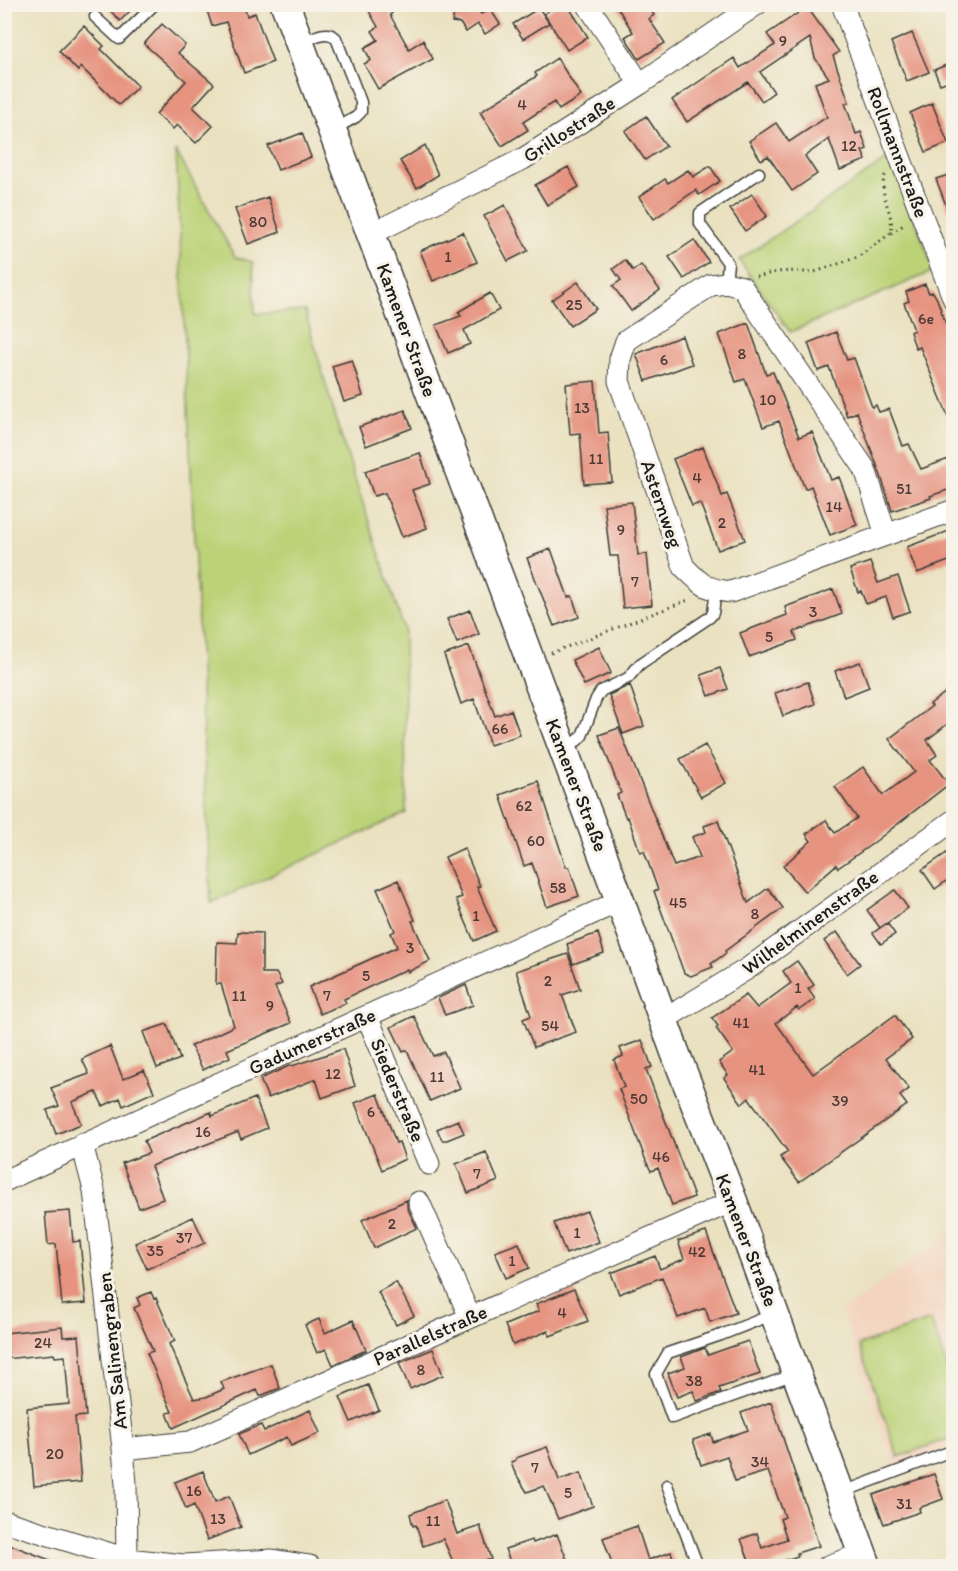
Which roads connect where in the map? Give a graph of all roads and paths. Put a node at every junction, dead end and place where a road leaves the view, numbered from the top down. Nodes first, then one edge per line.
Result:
1 (154, 4) edge
2 (285, 4) edge
3 (587, 4) edge
4 (757, 4) edge
5 (842, 4) edge
6 (94, 17) dead end
7 (640, 84) junction
8 (759, 173) dead end
9 (885, 175) dead end
10 (912, 221) dead end
11 (891, 233) junction
12 (371, 234) junction
13 (734, 285) junction
14 (954, 300) edge
15 (954, 510) edge
16 (886, 535) junction
17 (709, 588) junction
18 (530, 661) junction
19 (562, 747) junction
20 (954, 820) edge
21 (620, 901) junction
22 (367, 1016) junction
23 (663, 1020) junction
24 (82, 1144) junction
25 (429, 1164) dead end
26 (4, 1181) edge
27 (733, 1201) junction
28 (419, 1202) dead end
29 (774, 1313) junction
30 (470, 1317) junction
31 (796, 1374) junction
32 (123, 1449) junction
33 (954, 1450) edge
34 (667, 1485) dead end
35 (840, 1494) junction
36 (4, 1521) edge
37 (865, 1560) edge
38 (126, 1563) edge
39 (310, 1566) edge
40 (698, 1566) edge
41 (828, 1566) edge

1 - 6 lane
2 - 12 main road, Kamener Straße
3 - 7 street
4 - 7 street, Grillostraße
5 - 14 street, Rollmannstraße
7 - 12 street, Grillostraße
8 - 13 lane
9 - 11 path
10 - 11 path
11 - 13 path
12 - 18 main road, Kamener Straße
13 - 16 street
13 - 17 street, Asternweg
15 - 16 street
16 - 17 street
17 - 18 path
17 - 19 lane
18 - 19 main road, Kamener Straße
19 - 21 main road, Kamener Straße
20 - 23 street, Wilhelminenstraße
21 - 22 street, Gadumerstraße
21 - 23 main road, Kamener Straße
22 - 24 street, Gadumerstraße
22 - 25 street, Siederstraße
23 - 27 main road, Kamener Straße
24 - 26 street, Gadumerstraße
24 - 32 street, Am Salinengraben
27 - 29 main road, Kamener Straße
27 - 30 street, Parallelstraße
28 - 30 street
29 - 31 main road, Kamener Straße
29 - 31 lane
30 - 32 street, Parallelstraße
31 - 35 main road, Kamener Straße
32 - 38 street, Am Salinengraben
33 - 35 lane
34 - 40 lane
35 - 37 main road, Kamener Straße
36 - 38 street
37 - 41 street
38 - 39 street

